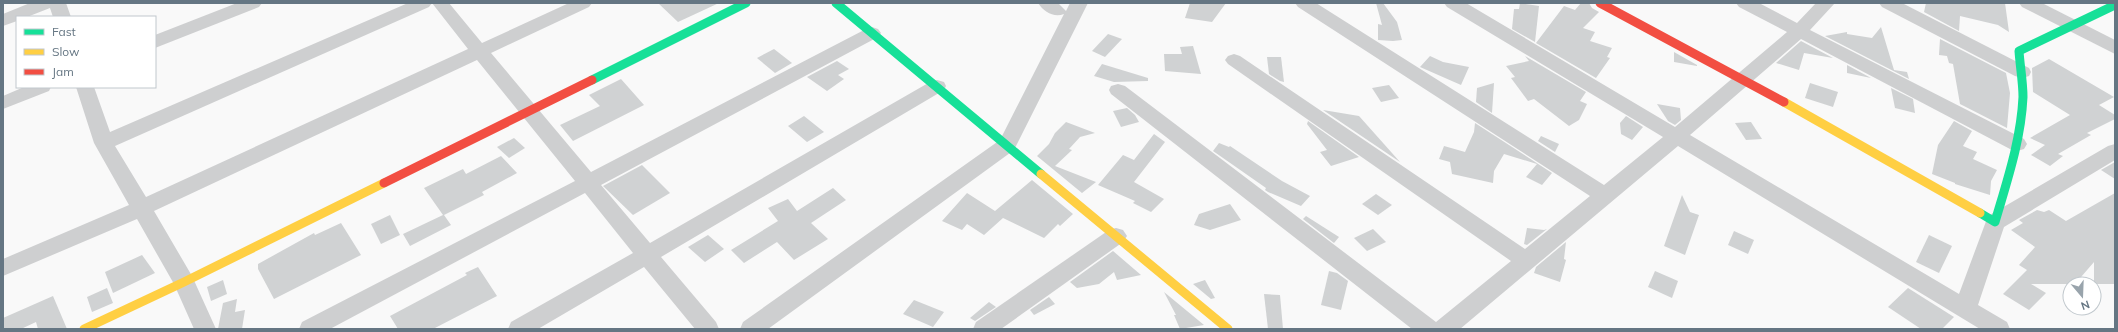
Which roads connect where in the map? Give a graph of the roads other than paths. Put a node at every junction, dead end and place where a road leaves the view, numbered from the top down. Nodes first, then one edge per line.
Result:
1 (46, 3) edge
2 (57, 3) edge
3 (253, 3) edge
4 (422, 3) edge
5 (440, 3) edge
6 (583, 3) edge
7 (746, 3) edge
8 (836, 3) edge
9 (1079, 3) edge
10 (1304, 3) edge
11 (1453, 3) edge
12 (1600, 3) edge
13 (1745, 3) edge
14 (1826, 3) edge
15 (1888, 3) edge
16 (2028, 3) edge
17 (2115, 5) edge
18 (62, 16) edge
19 (3, 20) edge
20 (2074, 25) junction
21 (1799, 31) junction
22 (872, 33) junction
23 (156, 42) edge
24 (2115, 48) edge
25 (480, 51) junction
26 (1234, 60) dead end
27 (2022, 72) junction
28 (1743, 80) junction
29 (937, 86) junction
30 (39, 88) edge
31 (85, 88) edge
32 (1118, 90) dead end
33 (3, 102) edge
34 (529, 111) junction
35 (1677, 136) junction
36 (104, 143) junction
37 (2017, 144) junction
38 (1007, 145) junction
39 (2115, 151) edge
40 (587, 181) junction
41 (1605, 196) junction
42 (142, 208) junction
43 (1994, 222) junction
44 (1116, 236) junction
45 (646, 254) junction
46 (1526, 261) junction
47 (3, 268) edge
48 (184, 282) junction
49 (1965, 309) junction
50 (84, 329) edge
51 (205, 329) edge
52 (310, 329) edge
53 (519, 329) edge
54 (708, 329) edge
55 (750, 329) edge
56 (984, 329) edge
57 (1227, 329) edge
58 (1428, 329) edge
59 (1444, 329) edge
60 (1999, 329) edge

1 - 19 street
2 - 18 street
3 - 23 street
4 - 36 street
5 - 25 street
6 - 25 street
7 - 34 street
8 - 22 street
9 - 38 street
10 - 41 street
11 - 35 street
12 - 28 street
13 - 21 street
14 - 21 street
15 - 27 street
16 - 20 street
17 - 20 street
20 - 24 street
20 - 27 street
21 - 28 street
21 - 37 street
22 - 29 street
22 - 40 street
25 - 34 street
25 - 42 street
26 - 46 street
27 - 37 street
28 - 35 street
28 - 43 street
29 - 38 street
29 - 45 street
30 - 33 street
31 - 36 street
32 - 58 street
34 - 40 street
34 - 48 street
35 - 41 street
35 - 49 street
36 - 42 street
37 - 43 street
38 - 44 street
38 - 55 street
39 - 43 street
40 - 45 street
40 - 52 street
41 - 46 street
42 - 47 street
42 - 48 street
43 - 49 street
44 - 56 street
44 - 57 street
45 - 53 street
45 - 54 street
46 - 59 street
48 - 50 street
48 - 51 street
49 - 60 street

